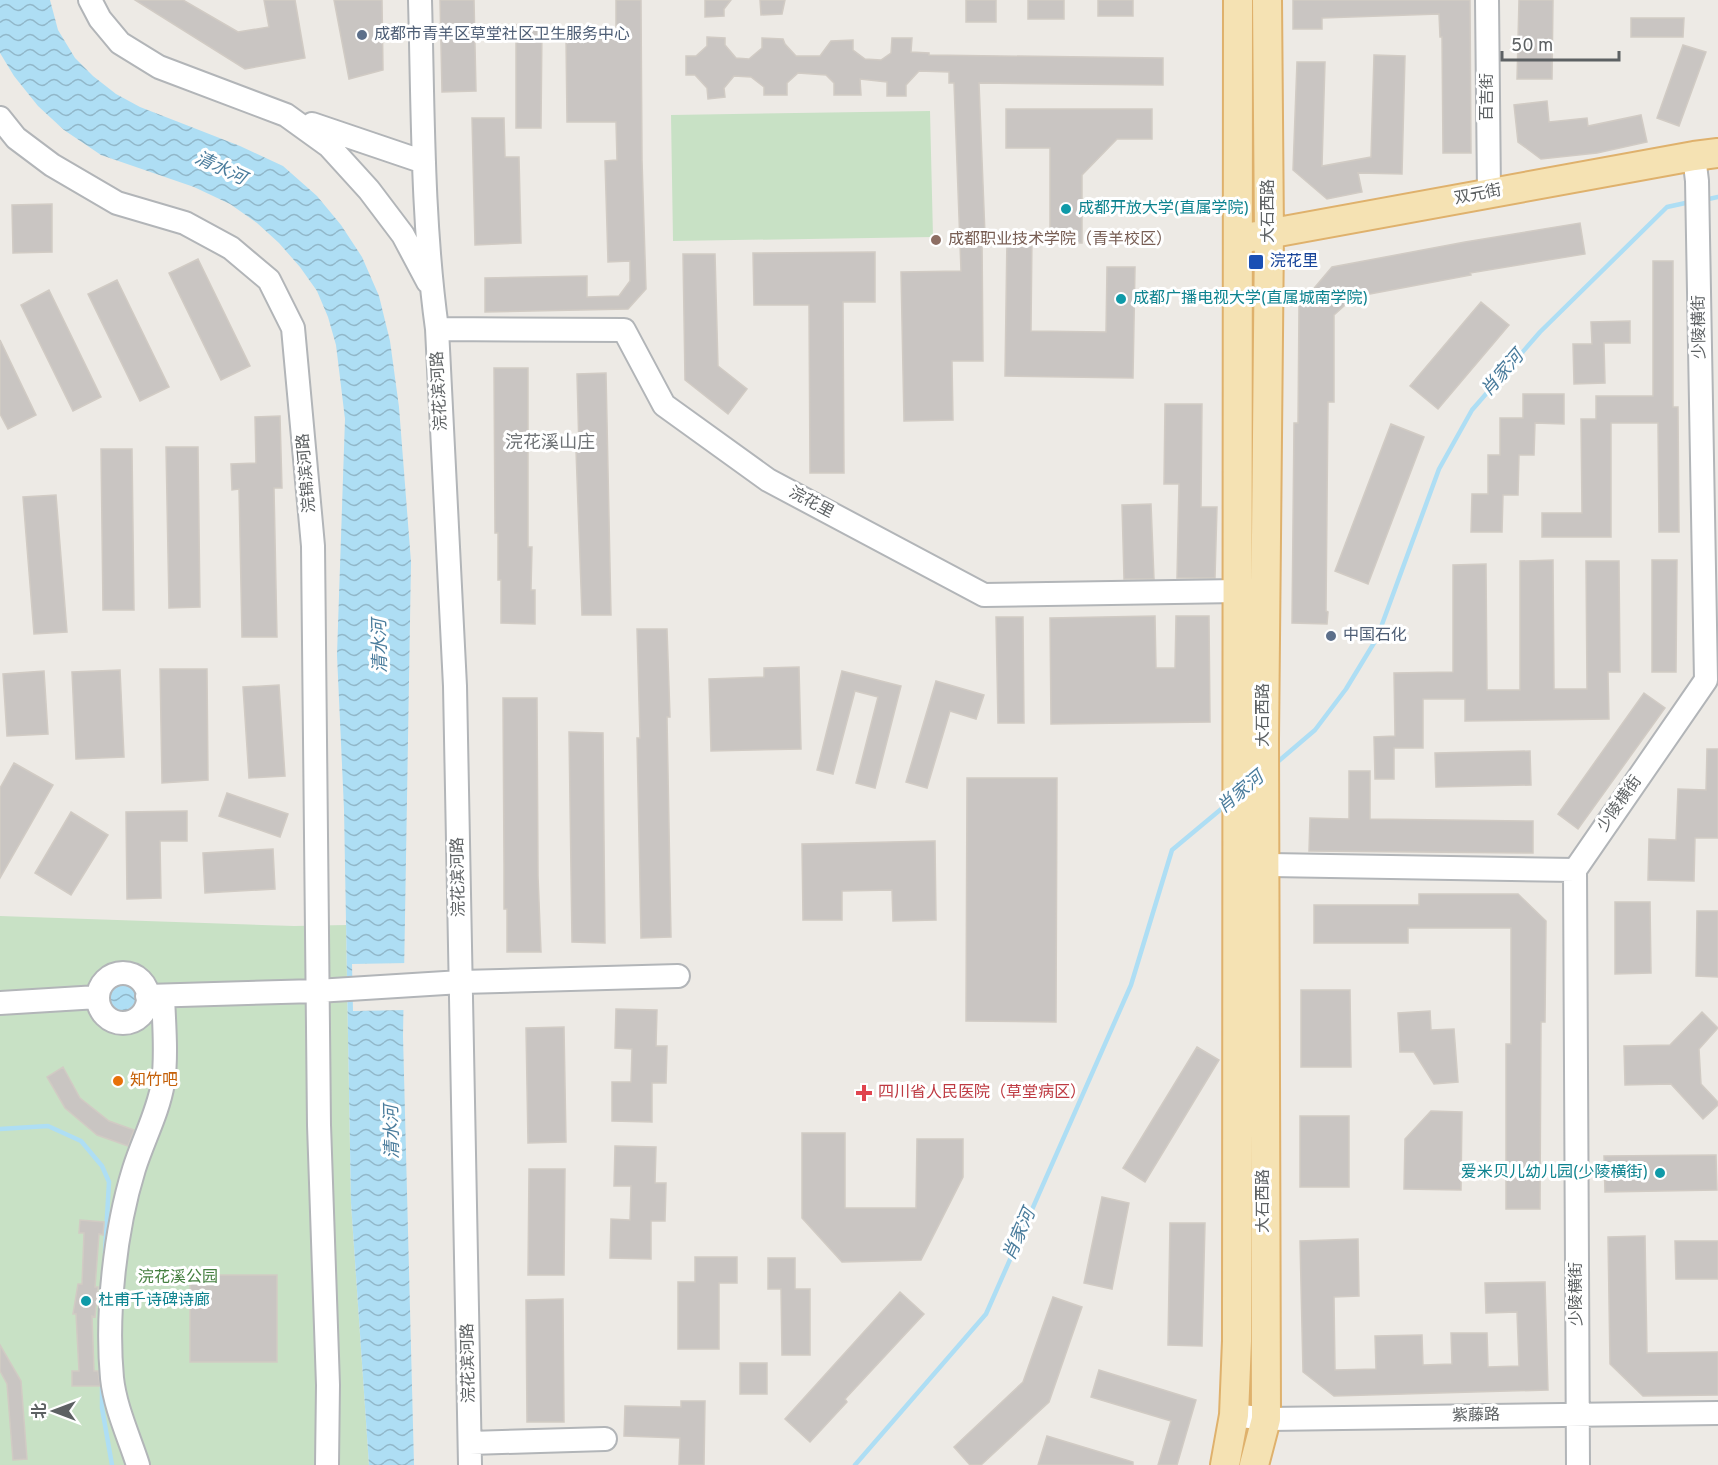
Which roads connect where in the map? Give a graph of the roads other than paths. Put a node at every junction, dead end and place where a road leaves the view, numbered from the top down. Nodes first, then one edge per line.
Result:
1 (90, 0) edge
2 (420, 0) edge
3 (1238, 0) edge
4 (1267, 0) edge
5 (1487, 0) edge
6 (286, 115) junction
7 (0, 118) edge
8 (424, 162) junction
9 (1703, 163) edge
10 (1489, 193) junction
11 (1269, 234) junction
12 (1239, 239) junction
13 (431, 289) junction
14 (437, 329) junction
15 (1238, 591) junction
16 (1712, 680) edge
17 (1264, 865) junction
18 (1575, 870) junction
19 (678, 976) dead end
20 (461, 982) junction
21 (318, 991) junction
22 (155, 996) junction
23 (98, 997) junction
24 (0, 1003) edge
25 (1718, 1413) edge
26 (1234, 1415) junction
27 (1578, 1415) junction
28 (1266, 1419) junction
29 (604, 1439) dead end
30 (470, 1454) edge
31 (138, 1465) edge
32 (327, 1465) edge
33 (1225, 1465) edge
34 (1254, 1465) edge
35 (1578, 1465) edge

1 - 6 street, 浣花滨河路
2 - 8 street, 浣花滨河路
3 - 12 main road, 大石西路
4 - 11 main road, 大石西路
5 - 10 street, 百吉街
6 - 8 street, 浣花滨河路
6 - 13 street, 浣花滨河路
7 - 21 street, 浣锦滨河路
8 - 13 street, 浣花滨河路
9 - 10 main road, 双元街
9 - 16 street, 少陵横街
10 - 11 main road, 双元街
11 - 12 main road, 双元街
11 - 17 main road, 大石西路
12 - 15 main road, 大石西路
13 - 14 street, 浣花滨河路
14 - 15 street, 浣花里
14 - 20 street, 浣花滨河路
15 - 26 main road, 大石西路
16 - 18 street, 少陵横街
17 - 18 street
17 - 28 main road, 大石西路
18 - 27 street, 少陵横街
19 - 20 street
20 - 21 street
20 - 30 street, 浣花滨河路
21 - 22 street
21 - 32 street, 浣锦滨河路
22 - 23 street
22 - 23 street
22 - 31 street
23 - 24 street
25 - 27 street, 紫藤路
26 - 28 street, 紫藤路
26 - 33 main road, 大石西路
27 - 28 street, 紫藤路
27 - 35 street, 少陵横街
28 - 34 main road, 大石西路
29 - 30 street

